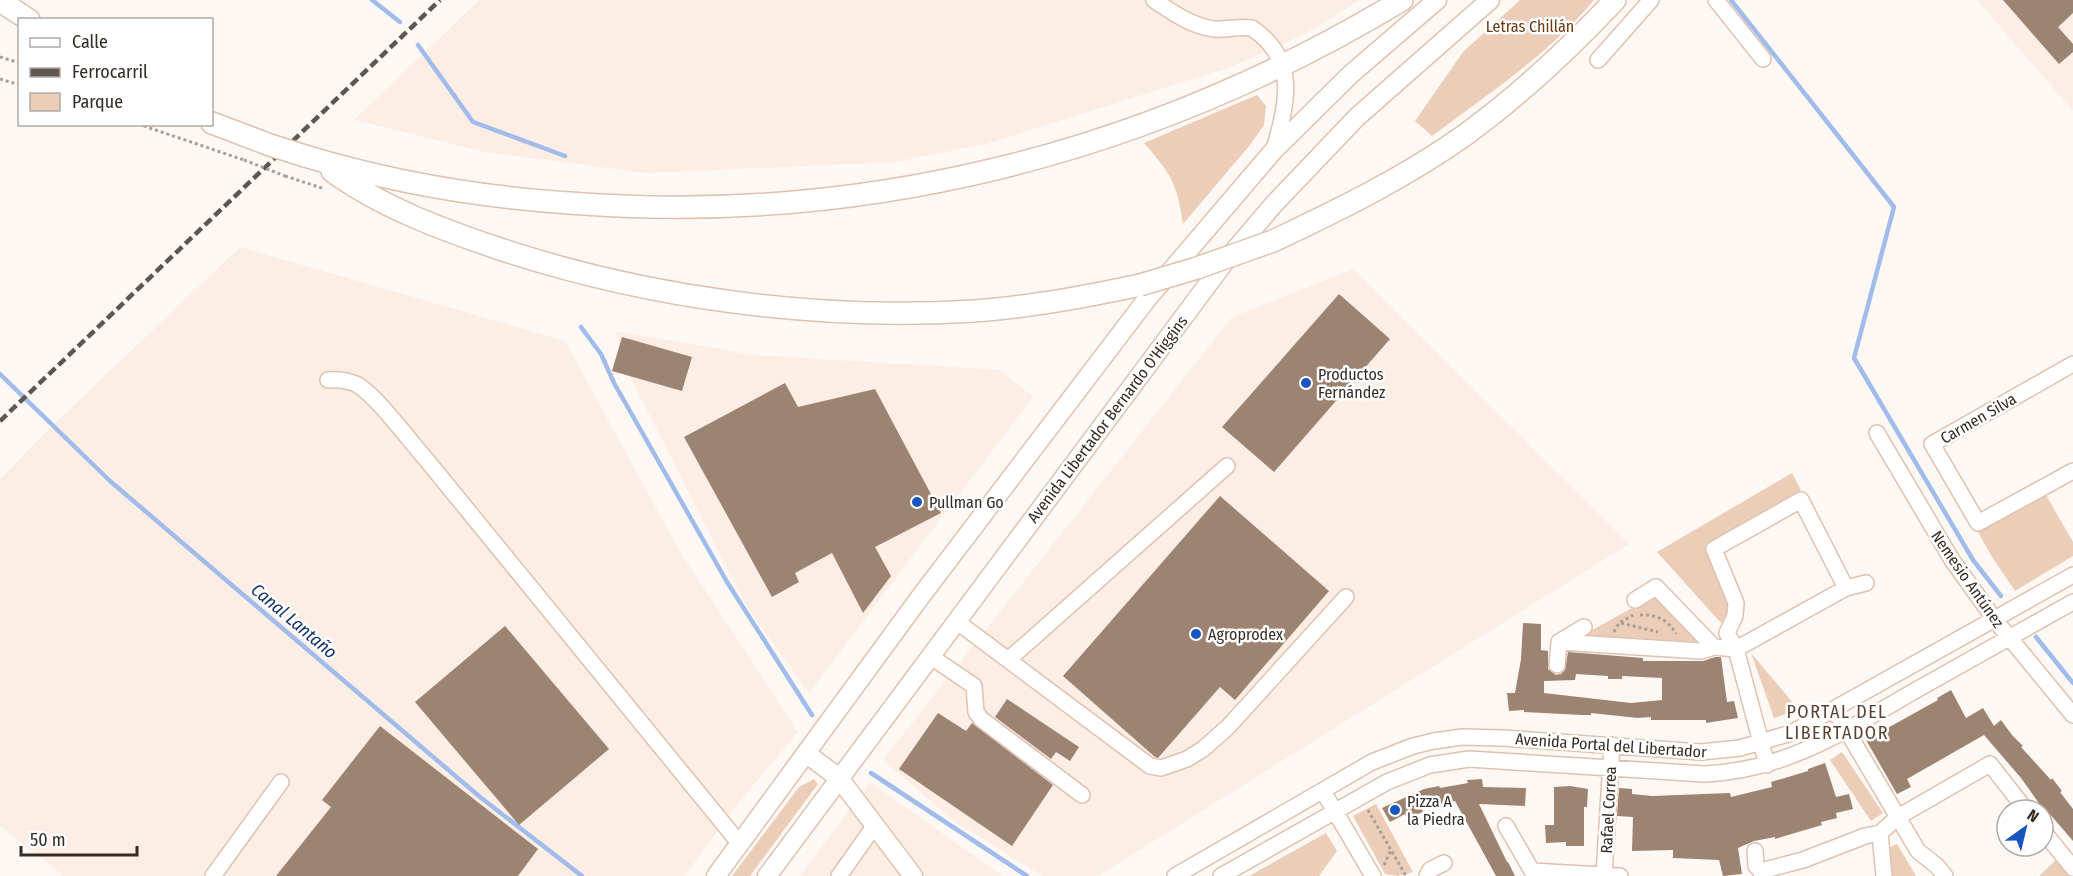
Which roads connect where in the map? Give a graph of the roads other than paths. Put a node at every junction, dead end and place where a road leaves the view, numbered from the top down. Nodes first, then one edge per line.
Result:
1 (1154, 0) edge
2 (1402, 0) edge
3 (1437, 0) edge
4 (1490, 0) edge
5 (1615, 0) edge
6 (1651, 0) edge
7 (1716, 0) edge
8 (0, 1) edge
9 (26, 18) edge
10 (1763, 59) dead end
11 (1598, 60) dead end
12 (1284, 65) junction
13 (213, 123) edge
14 (1274, 150) junction
15 (311, 158) junction
16 (2073, 364) edge
17 (328, 380) dead end
18 (1877, 433) dead end
19 (1227, 466) dead end
20 (2073, 471) edge
21 (2073, 575) edge
22 (1866, 583) dead end
23 (1846, 588) junction
24 (1346, 597) dead end
25 (1635, 600) dead end
26 (2073, 602) edge
27 (1995, 620) junction
28 (956, 621) junction
29 (1584, 627) dead end
30 (2010, 637) junction
31 (1559, 642) junction
32 (1714, 647) junction
33 (1736, 649) junction
34 (930, 656) junction
35 (1008, 660) junction
36 (1557, 665) dead end
37 (1834, 709) junction
38 (2073, 715) edge
39 (1847, 729) junction
40 (1760, 743) junction
41 (1612, 746) junction
42 (1982, 750) dead end
43 (807, 754) junction
44 (1990, 764) junction
45 (1767, 765) junction
46 (1610, 768) junction
47 (839, 778) junction
48 (281, 782) dead end
49 (1323, 791) junction
50 (1082, 795) dead end
51 (2017, 798) edge
52 (1335, 811) junction
53 (1898, 817) junction
54 (875, 825) junction
55 (1506, 826) dead end
56 (1880, 833) junction
57 (740, 844) junction
58 (2055, 846) edge
59 (1755, 851) dead end
60 (1444, 863) dead end
61 (2073, 868) edge
62 (1534, 873) edge
63 (1761, 874) edge
64 (1604, 875) edge
65 (213, 876) edge
66 (716, 876) edge
67 (767, 876) edge
68 (839, 876) edge
69 (913, 876) edge
70 (1175, 876) edge
71 (1221, 876) edge
72 (1373, 876) edge
73 (1427, 876) edge
74 (1620, 876) edge
75 (1884, 876) edge
76 (1945, 876) edge

1 - 12 street
2 - 12 highway
3 - 14 main road
4 - 28 main road, Avenida Libertador Bernardo O'Higgins
5 - 15 highway, bridge
6 - 11 street
7 - 10 street
8 - 9 highway
12 - 14 street
12 - 15 highway
13 - 15 highway, bridge
14 - 43 main road
16 - 20 street, Carmen Silva
17 - 57 street
18 - 27 street, Nemesio Antúnez
19 - 35 street
21 - 27 street, Avenida Portal del Libertador
22 - 23 street
23 - 33 street
23 - 33 street
24 - 35 street
25 - 32 street
26 - 30 street, Avenida Portal del Libertador
27 - 30 street, Nemesio Antúnez
27 - 37 street, Avenida Portal del Libertador
28 - 34 main road, Avenida Libertador Bernardo O'Higgins
28 - 35 street
29 - 31 street
30 - 38 street, Nemesio Antúnez
30 - 39 street, Avenida Portal del Libertador
31 - 32 street
31 - 36 street
32 - 33 street
33 - 40 street
34 - 47 main road, Avenida Libertador Bernardo O'Higgins
34 - 50 street
37 - 39 street
37 - 40 street, Avenida Portal del Libertador
39 - 45 street, Avenida Portal del Libertador
39 - 53 street
40 - 41 street, Avenida Portal del Libertador
40 - 45 street
41 - 46 street, Rafael Correa
41 - 49 street, Avenida Portal del Libertador
42 - 44 street
43 - 47 main road
43 - 57 main road
44 - 51 street
44 - 53 street
45 - 46 street, Avenida Portal del Libertador
46 - 52 street, Avenida Portal del Libertador
46 - 64 street, Rafael Correa
47 - 54 main road
47 - 67 main road, Avenida Libertador Bernardo O'Higgins
48 - 65 street
49 - 52 street
49 - 70 street, Avenida Portal del Libertador
52 - 71 street, Avenida Portal del Libertador
52 - 72 street
53 - 56 street
53 - 76 street
54 - 68 street
54 - 69 main road
55 - 62 street, Rafael Correa
56 - 63 street
56 - 75 street
57 - 66 main road
58 - 61 street
59 - 63 street
60 - 73 street
62 - 64 street, Rafael Correa
64 - 74 street, Rafael Correa

